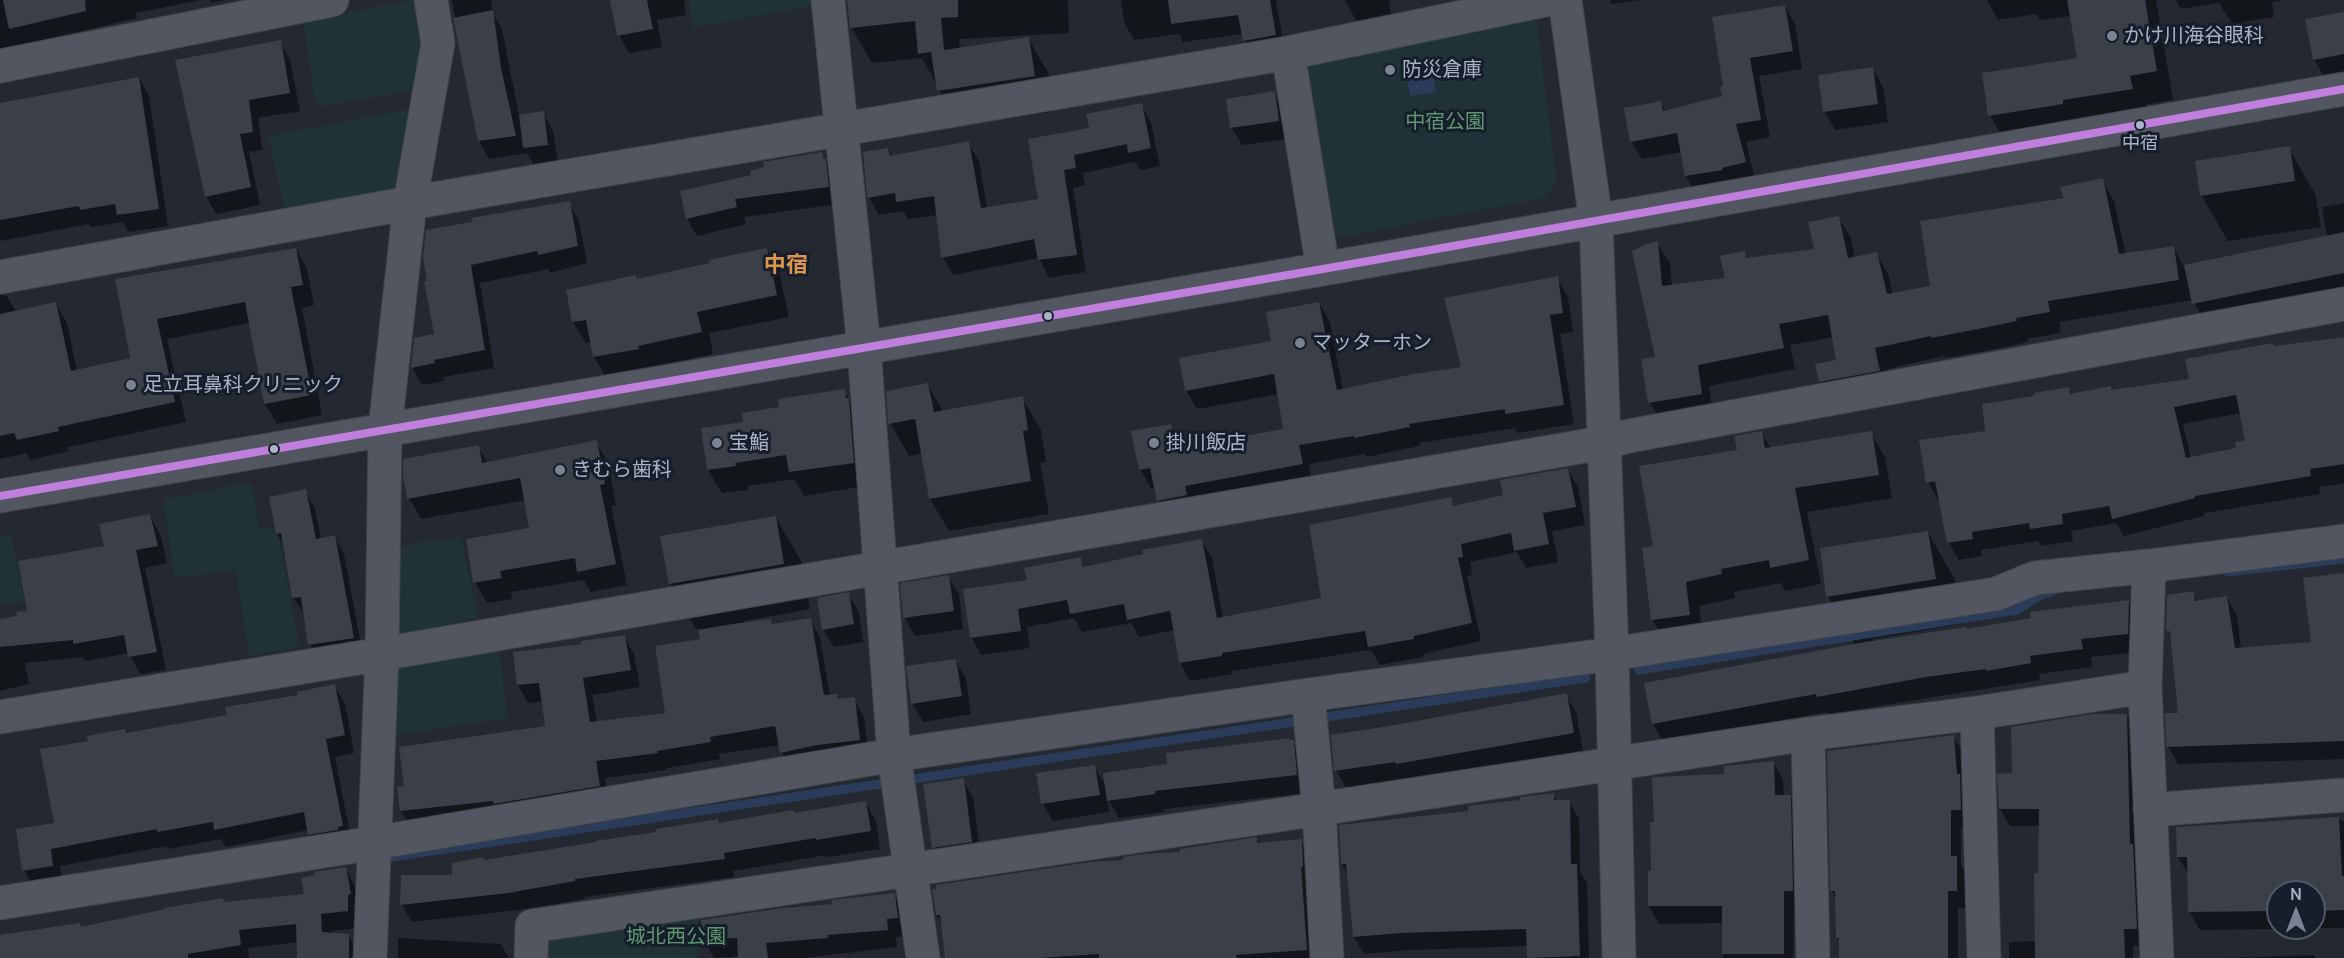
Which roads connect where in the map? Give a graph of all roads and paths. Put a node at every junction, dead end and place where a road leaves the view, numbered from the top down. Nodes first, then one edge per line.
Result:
1 (332, 0) edge
2 (431, 0) edge
3 (828, 0) edge
4 (1545, 0) edge
5 (1565, 0) edge
6 (1288, 53) junction
7 (0, 66) edge
8 (2344, 89) edge
9 (842, 129) junction
10 (410, 203) junction
11 (1596, 222) junction
12 (1323, 269) junction
13 (0, 277) edge
14 (2344, 304) edge
15 (864, 347) junction
16 (385, 429) junction
17 (1602, 443) junction
18 (0, 496) edge
19 (2344, 541) edge
20 (2149, 566) junction
21 (881, 569) junction
22 (382, 654) junction
23 (1612, 654) junction
24 (2145, 687) junction
25 (1308, 695) junction
26 (1977, 713) junction
27 (0, 717) edge
28 (1808, 734) junction
29 (1615, 765) junction
30 (895, 770) junction
31 (2344, 795) edge
32 (1319, 809) junction
33 (2150, 810) junction
34 (374, 843) junction
35 (910, 869) junction
36 (0, 903) edge
37 (370, 958) edge
38 (531, 958) edge
39 (923, 958) edge
40 (1328, 958) edge
41 (1619, 958) edge
42 (1813, 958) edge
43 (1984, 958) edge
44 (2157, 958) edge

1 - 7 street
2 - 10 street
3 - 9 street
4 - 6 street
5 - 11 street
6 - 9 street
6 - 12 street
8 - 11 street
9 - 10 street
9 - 15 street
10 - 13 street
10 - 16 street
11 - 12 street
11 - 17 street
12 - 15 street
14 - 17 street
15 - 16 street
15 - 21 street
16 - 18 street
16 - 22 street
17 - 21 street
17 - 23 street
19 - 20 street
20 - 23 street
20 - 24 street
21 - 22 street
21 - 30 street
22 - 27 street
22 - 34 street
23 - 25 street
23 - 29 street
24 - 26 street
24 - 33 street
25 - 30 street
25 - 32 street
26 - 28 street
26 - 43 street
28 - 29 street
28 - 42 street
29 - 32 street
29 - 41 street
30 - 34 street
30 - 35 street
31 - 33 street
32 - 35 street
32 - 40 street
33 - 44 street
34 - 36 street
34 - 37 street
35 - 38 street
35 - 39 street

